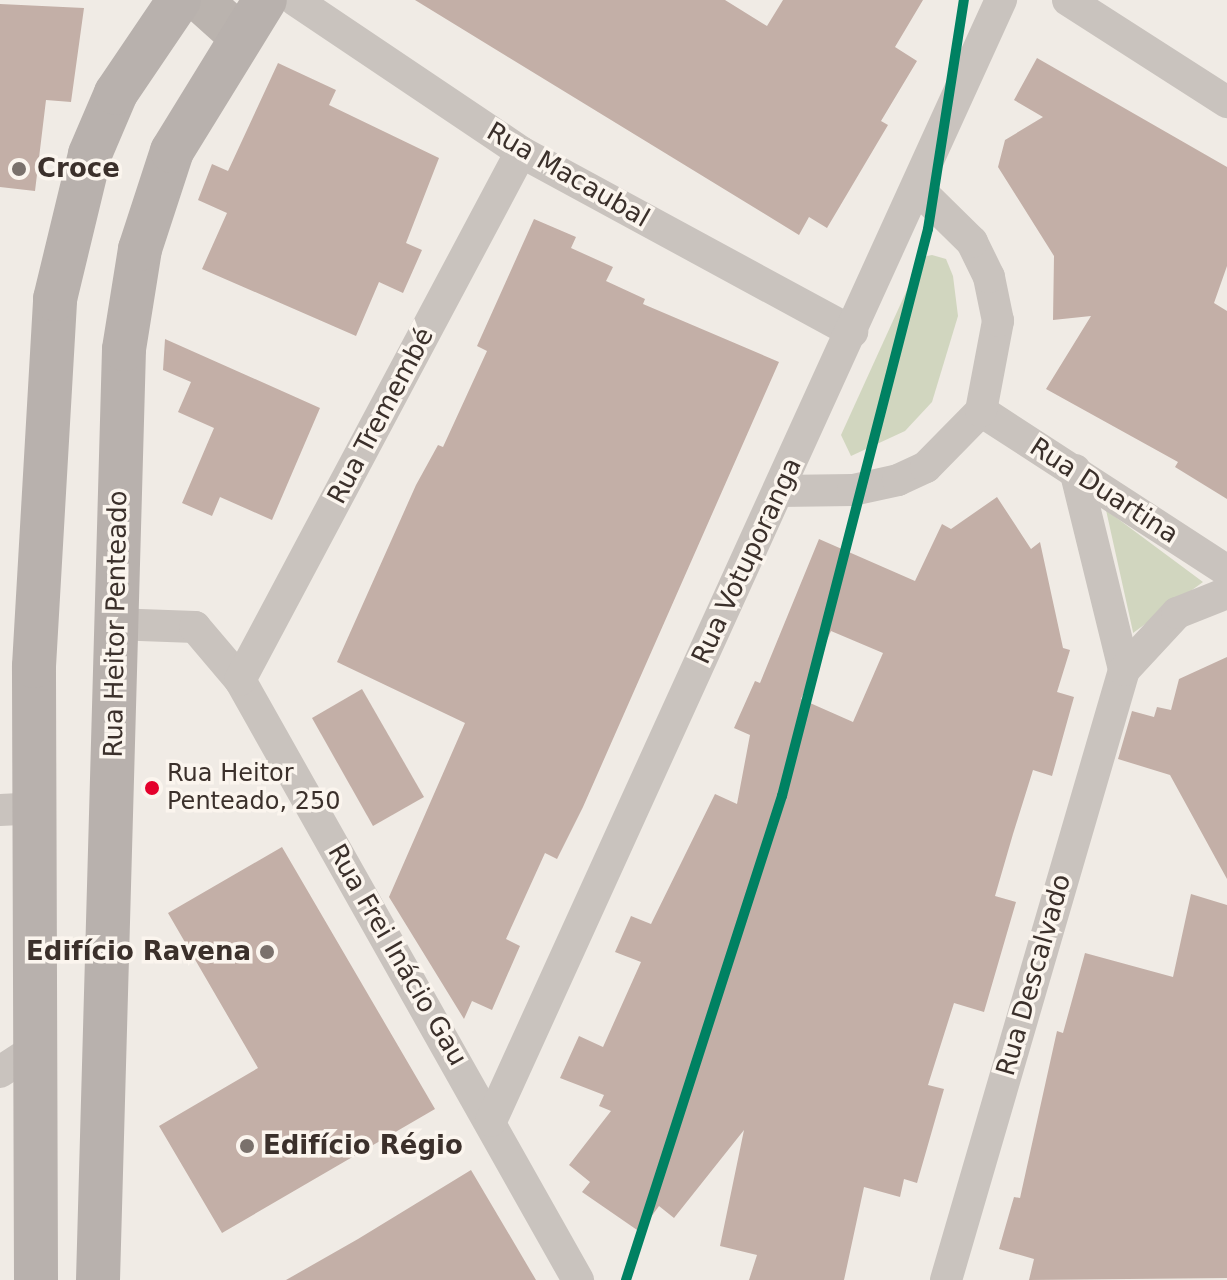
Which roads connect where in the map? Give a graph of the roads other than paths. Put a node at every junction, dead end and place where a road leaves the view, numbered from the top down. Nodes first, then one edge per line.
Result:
1 (179, 0) edge
2 (200, 0) edge
3 (265, 0) edge
4 (295, 0) edge
5 (1001, 0) edge
6 (1068, 0) edge
7 (239, 35) junction
8 (1227, 102) edge
9 (521, 152) junction
10 (917, 188) junction
11 (852, 332) junction
12 (981, 411) junction
13 (1075, 470) junction
14 (780, 491) junction
15 (1227, 571) edge
16 (1227, 593) edge
17 (113, 624) junction
18 (1124, 670) junction
19 (240, 680) junction
20 (17, 809) edge
21 (38, 1047) junction
22 (0, 1072) edge
23 (491, 1121) junction
24 (36, 1280) edge
25 (98, 1280) edge
26 (578, 1280) edge
27 (946, 1280) edge

1 - 20 main road
2 - 7 street
3 - 7 main road, Rua Heitor Penteado
4 - 9 street, Rua Macaubal
5 - 10 street, Rua Votuporanga
6 - 8 street
7 - 17 main road, Rua Heitor Penteado
9 - 11 street, Rua Macaubal
9 - 19 street, Rua Tremembé
10 - 11 street, Rua Votuporanga
10 - 12 street
11 - 14 street, Rua Votuporanga
12 - 13 street, Rua Duartina
12 - 14 street
13 - 15 street, Rua Duartina
13 - 18 street
14 - 23 street, Rua Votuporanga
16 - 18 street, Rua Descalvado
17 - 19 street, Rua Frei Inácio Gau
17 - 25 main road, Rua Heitor Penteado
18 - 27 street, Rua Descalvado
19 - 23 street, Rua Frei Inácio Gau
20 - 21 main road
21 - 22 street
21 - 24 main road
23 - 26 street, Rua Frei Inácio Gau

